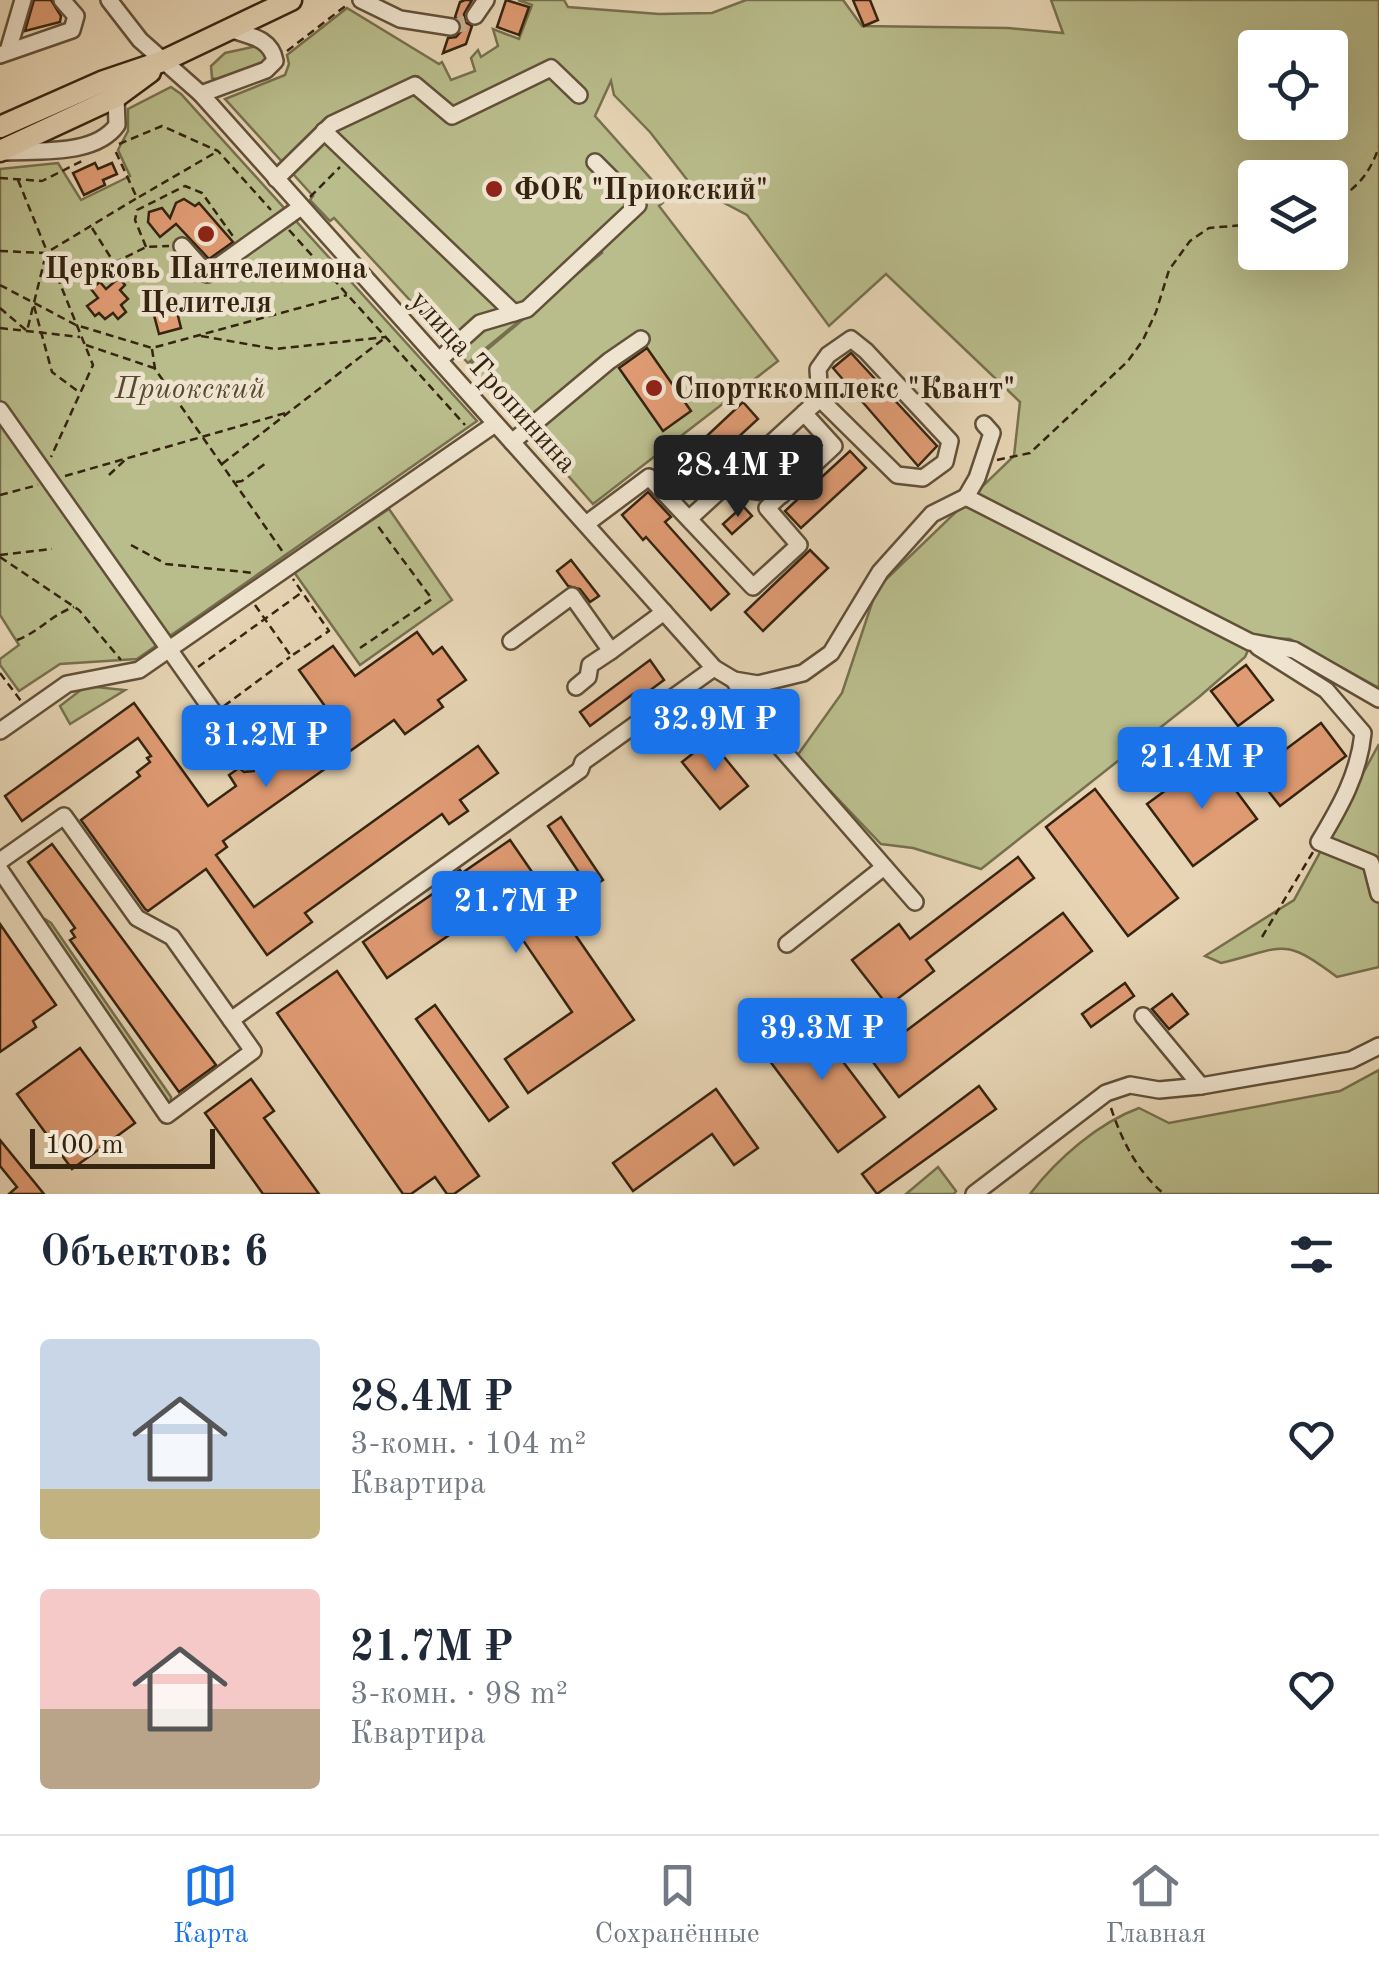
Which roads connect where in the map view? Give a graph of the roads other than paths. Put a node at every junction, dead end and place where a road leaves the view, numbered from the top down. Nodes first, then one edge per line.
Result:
1 (23, 0) edge
2 (62, 0) edge
3 (109, 0) edge
4 (291, 0) edge
5 (357, 0) edge
6 (486, 0) edge
7 (475, 16) tunnel mouth
8 (451, 28) tunnel mouth
9 (229, 29) junction
10 (4, 53) edge
11 (163, 61) junction
12 (110, 89) junction
13 (201, 94) junction
14 (579, 95) dead end
15 (0, 127) edge
16 (324, 132) junction
17 (0, 152) edge
18 (595, 162) dead end
19 (276, 178) junction
20 (301, 206) junction
21 (182, 246) road end
22 (514, 313) junction
23 (641, 338) dead end
24 (439, 360) junction
25 (820, 398) junction
26 (0, 410) edge
27 (804, 413) junction
28 (495, 424) junction
29 (984, 424) dead end
30 (512, 442) junction
31 (724, 486) junction
32 (782, 494) junction
33 (966, 497) junction
34 (690, 518) junction
35 (586, 524) junction
36 (664, 612) junction
37 (511, 641) dead end
38 (1250, 642) junction
39 (169, 649) junction
40 (611, 651) junction
41 (714, 668) junction
42 (734, 680) junction
43 (576, 687) dead end
44 (1379, 699) edge
45 (0, 731) edge
46 (248, 761) dead end
47 (0, 861) edge
48 (1375, 864) edge
49 (884, 866) junction
50 (2, 877) edge
51 (1379, 894) edge
52 (915, 902) dead end
53 (787, 944) dead end
54 (1143, 1016) dead end
55 (231, 1020) junction
56 (1379, 1046) edge
57 (1201, 1086) junction
58 (974, 1194) edge

1 - 10 street
2 - 10 street
3 - 11 street, улица Тропинина
4 - 9 main road
5 - 8 street
6 - 7 street
9 - 11 main road
9 - 13 street
11 - 12 main road
11 - 13 street, улица Тропинина
12 - 15 main road
12 - 17 main road
12 - 17 street
13 - 19 street, улица Тропинина
14 - 16 street
16 - 19 street
16 - 22 street
18 - 22 street
19 - 20 street, улица Тропинина
20 - 21 street
20 - 24 street, улица Тропинина
22 - 24 street
23 - 30 street
24 - 28 street, улица Тропинина
25 - 25 street
25 - 27 street
26 - 39 street
27 - 31 street
27 - 32 street
28 - 30 street, улица Тропинина
28 - 39 street
29 - 33 street
30 - 35 street, улица Тропинина
31 - 32 street
31 - 34 street
32 - 34 street
33 - 38 street
33 - 42 street
34 - 35 street
35 - 36 street, улица Тропинина
36 - 40 street
36 - 41 street, улица Тропинина
37 - 40 street
38 - 44 street
38 - 48 street
39 - 45 street
39 - 46 street
40 - 43 street
41 - 42 street, улица Тропинина
41 - 55 street
42 - 49 street
47 - 55 street
48 - 51 street
49 - 52 street
49 - 53 street
50 - 55 street
54 - 57 street
56 - 57 street
57 - 58 street

